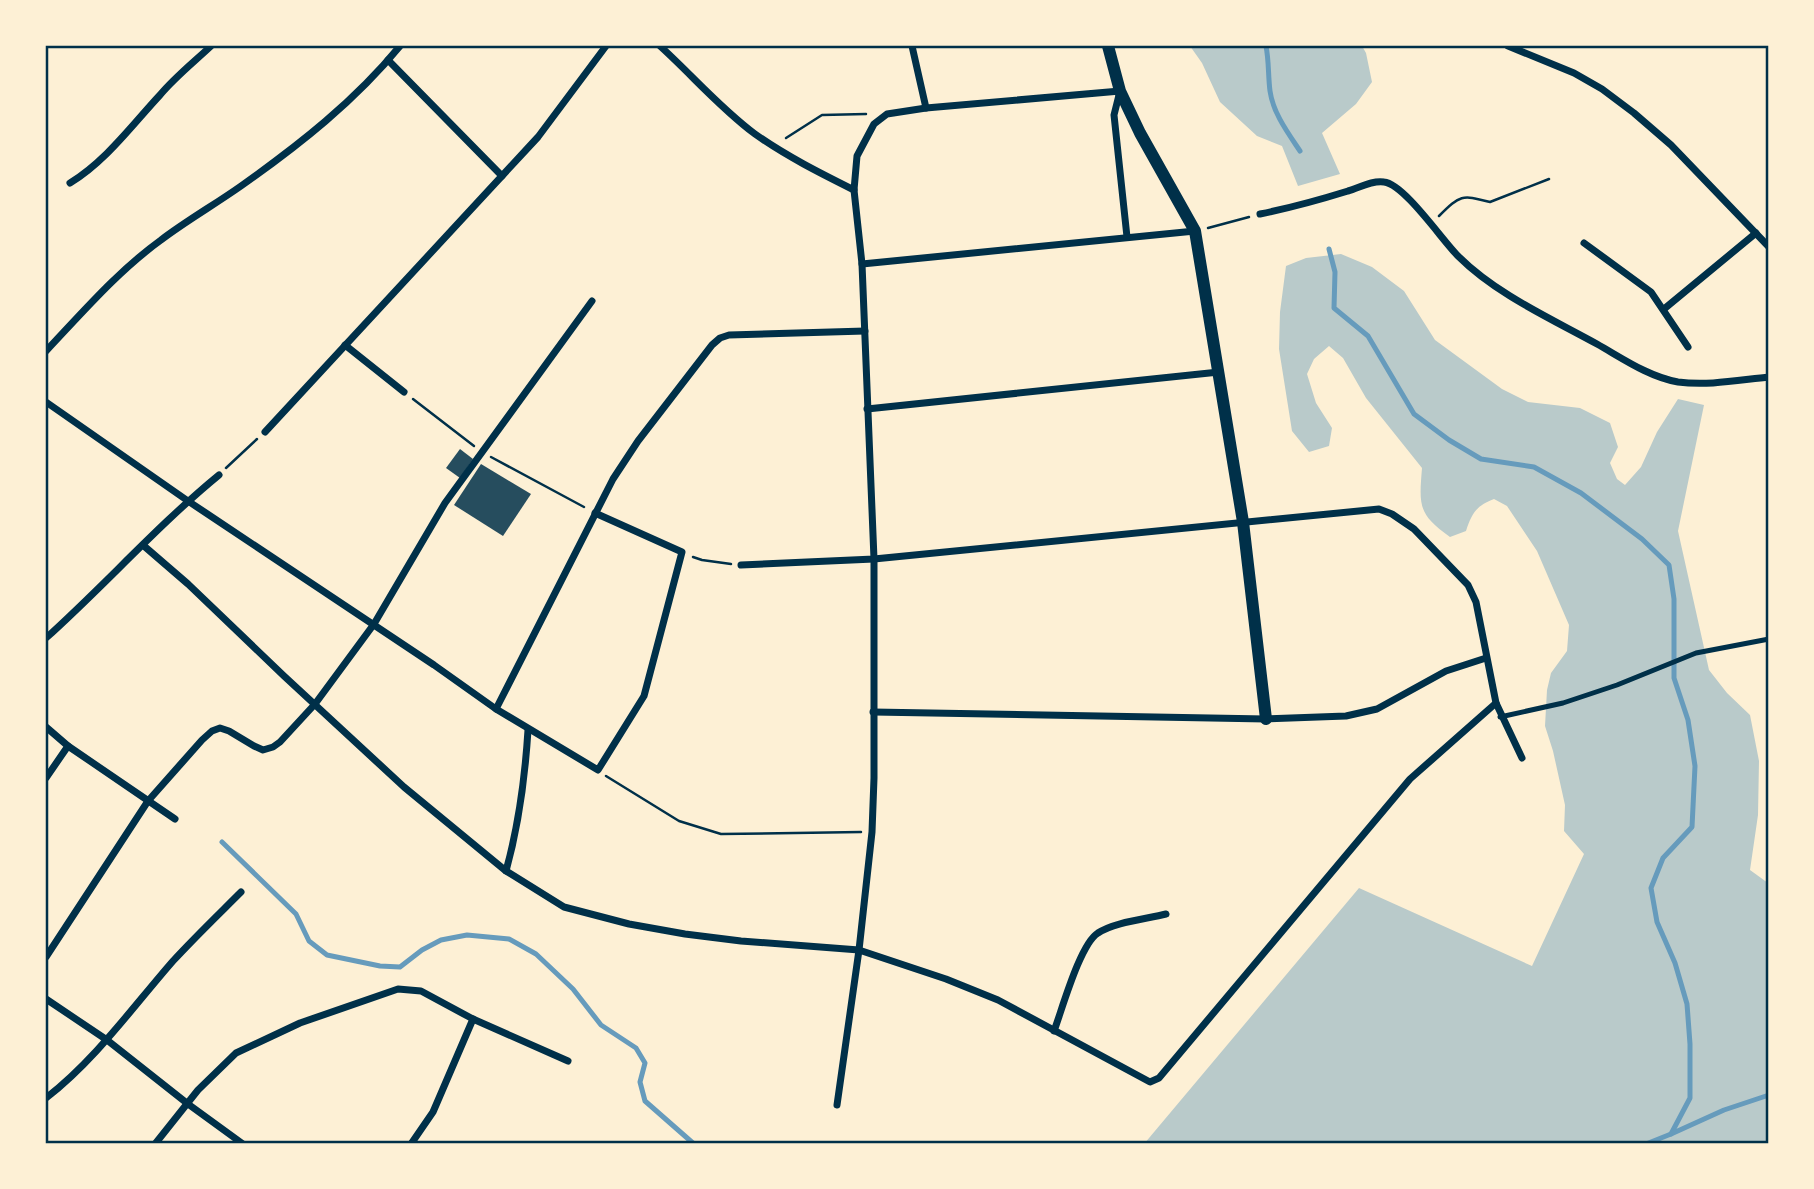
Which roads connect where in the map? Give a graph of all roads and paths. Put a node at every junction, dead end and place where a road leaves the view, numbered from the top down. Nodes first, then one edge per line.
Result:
1 (211, 46) edge
2 (400, 46) edge
3 (606, 46) edge
4 (660, 46) edge
5 (912, 46) edge
6 (1108, 46) edge
7 (1508, 46) edge
8 (388, 60) junction
9 (1119, 91) junction
10 (926, 108) junction
11 (887, 114) junction
12 (773, 146) junction
13 (502, 176) junction
14 (1549, 179) dead end
15 (71, 183) dead end
16 (854, 190) junction
17 (1260, 214) joint
18 (1432, 223) junction
19 (1195, 231) junction
20 (1756, 233) junction
21 (1127, 237) junction
22 (1584, 243) dead end
23 (1769, 247) edge
24 (862, 264) junction
25 (592, 301) dead end
26 (1664, 309) junction
27 (865, 331) junction
28 (345, 345) junction
29 (1688, 347) dead end
30 (46, 351) edge
31 (1219, 372) junction
32 (1769, 377) edge
33 (404, 392) joint
34 (46, 402) edge
35 (867, 409) junction
36 (265, 432) joint
37 (482, 453) junction
38 (219, 475) joint
39 (188, 501) junction
40 (596, 513) junction
41 (1243, 522) junction
42 (144, 546) junction
43 (874, 559) junction
44 (702, 561) dead end
45 (741, 565) joint
46 (374, 624) junction
47 (46, 638) edge
48 (1769, 639) edge
49 (1486, 658) junction
50 (315, 704) junction
51 (1496, 704) junction
52 (496, 709) junction
53 (873, 712) junction
54 (1500, 717) junction
55 (1266, 719) junction
56 (46, 727) edge
57 (528, 730) junction
58 (68, 746) junction
59 (1522, 758) dead end
60 (598, 770) junction
61 (46, 778) edge
62 (148, 801) junction
63 (175, 819) dead end
64 (872, 832) junction
65 (506, 871) junction
66 (241, 892) dead end
67 (1166, 914) dead end
68 (859, 950) junction
69 (46, 957) edge
70 (46, 999) edge
71 (473, 1019) junction
72 (1054, 1031) junction
73 (107, 1040) junction
74 (568, 1061) dead end
75 (46, 1098) edge
76 (188, 1104) junction
77 (837, 1105) dead end
78 (155, 1143) edge
79 (243, 1143) edge
80 (411, 1143) edge

1 - 15 street
2 - 8 street
3 - 13 street
4 - 12 street
5 - 10 street
6 - 9 street
7 - 20 street
8 - 13 street
8 - 30 street
9 - 10 street
9 - 19 street
9 - 21 street
10 - 11 street
11 - 12 path
11 - 16 street
12 - 16 street
13 - 28 street
14 - 18 path
16 - 24 street
17 - 18 street
17 - 19 path
18 - 32 street
19 - 21 street
19 - 31 street
20 - 23 street
20 - 26 street
21 - 24 street
22 - 26 street
24 - 27 street
25 - 37 street
26 - 29 street
27 - 35 street
27 - 40 street
28 - 33 street
28 - 36 street
31 - 35 street
31 - 41 street
33 - 37 path
34 - 39 street
35 - 43 street
36 - 38 path
37 - 40 path
37 - 46 street
38 - 39 street
39 - 42 street
39 - 46 street
40 - 52 street
40 - 60 street
41 - 43 street
41 - 49 street
41 - 55 street
42 - 47 street
42 - 50 street
43 - 45 street
43 - 53 street
44 - 45 path
46 - 50 street
46 - 52 street
48 - 54 lane
49 - 51 street
49 - 55 street
50 - 62 street
50 - 65 street
51 - 54 street
51 - 72 street
52 - 57 street
53 - 55 street
53 - 64 street
54 - 59 street
56 - 58 street
57 - 60 street
57 - 65 street
58 - 61 street
58 - 62 street
60 - 64 path
62 - 63 street
62 - 69 street
64 - 68 street
65 - 68 street
66 - 73 street
67 - 72 street
68 - 72 street
68 - 77 street
70 - 73 street
71 - 74 street
71 - 76 street
71 - 80 street
73 - 75 street
73 - 76 street
76 - 78 street
76 - 79 street

